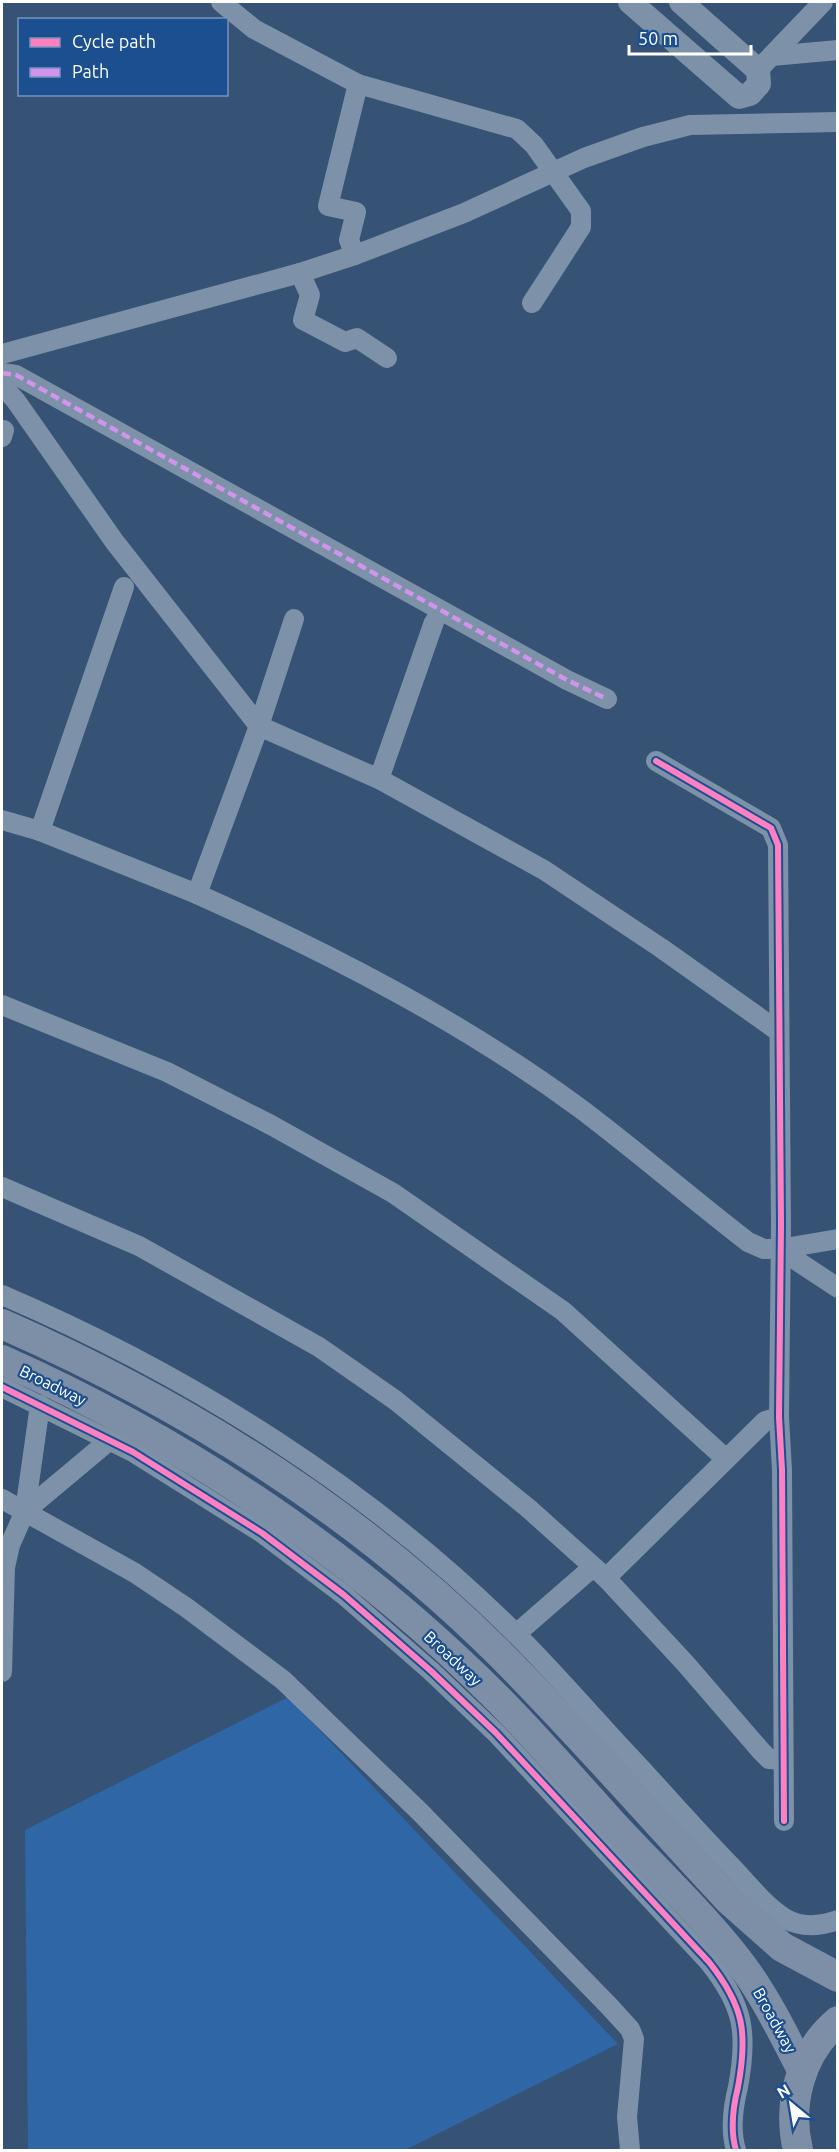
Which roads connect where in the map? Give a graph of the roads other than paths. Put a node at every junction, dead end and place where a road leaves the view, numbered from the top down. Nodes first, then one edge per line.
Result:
1 (221, 2) edge
2 (630, 2) edge
3 (681, 2) edge
4 (823, 2) edge
5 (837, 50) edge
6 (765, 63) junction
7 (358, 84) junction
8 (837, 122) edge
9 (554, 174) junction
10 (355, 255) junction
11 (300, 273) junction
12 (532, 303) dead end
13 (387, 358) dead end
14 (2, 369) edge
15 (124, 587) dead end
16 (294, 619) dead end
17 (434, 622) dead end
18 (607, 699) dead end
19 (260, 726) junction
20 (656, 761) dead end
21 (379, 779) junction
22 (2, 820) edge
23 (40, 831) junction
24 (197, 894) junction
25 (2, 1005) edge
26 (778, 1031) junction
27 (2, 1187) edge
28 (837, 1239) edge
29 (779, 1249) junction
30 (837, 1288) edge
31 (2, 1295) edge
32 (2, 1324) edge
33 (2, 1360) edge
34 (2, 1387) edge
35 (40, 1405) junction
36 (779, 1417) junction
37 (111, 1439) junction
38 (275, 1456) junction
39 (726, 1459) junction
40 (2, 1499) edge
41 (242, 1505) junction
42 (25, 1511) junction
43 (599, 1572) junction
44 (516, 1634) junction
45 (2, 1672) edge
46 (783, 1760) junction
47 (784, 1821) dead end
48 (699, 1850) junction
49 (653, 1885) junction
50 (837, 1920) edge
51 (837, 1977) edge
52 (837, 2021) edge
53 (802, 2070) junction
54 (630, 2151) edge
55 (736, 2151) edge
56 (798, 2151) edge

1 - 7 street
2 - 6 street
3 - 6 street
4 - 6 street
5 - 6 street
7 - 9 street
7 - 10 street
8 - 9 street
9 - 10 street
9 - 12 street
10 - 11 street
11 - 13 street
11 - 14 street
14 - 18 street
14 - 19 street
15 - 23 street
16 - 19 street
17 - 21 street
19 - 21 street
19 - 24 street
20 - 26 street
21 - 26 street
22 - 23 street
23 - 24 street
24 - 29 street
25 - 39 street
26 - 29 street
27 - 43 street
28 - 29 street
29 - 30 street
29 - 36 street
31 - 38 street
32 - 38 main road, Broadway
33 - 41 main road, Broadway
34 - 35 street
35 - 37 street
35 - 42 street
36 - 39 street
36 - 46 street
37 - 41 street
37 - 42 street
38 - 44 street
38 - 48 main road, Broadway
39 - 43 street
40 - 42 street
41 - 49 main road, Broadway
42 - 45 street
42 - 54 street
43 - 44 street
43 - 46 street
44 - 48 street
46 - 47 street
48 - 50 street
48 - 51 main road, Broadway
49 - 53 main road, Broadway
49 - 55 street
52 - 53 main road
53 - 56 main road

